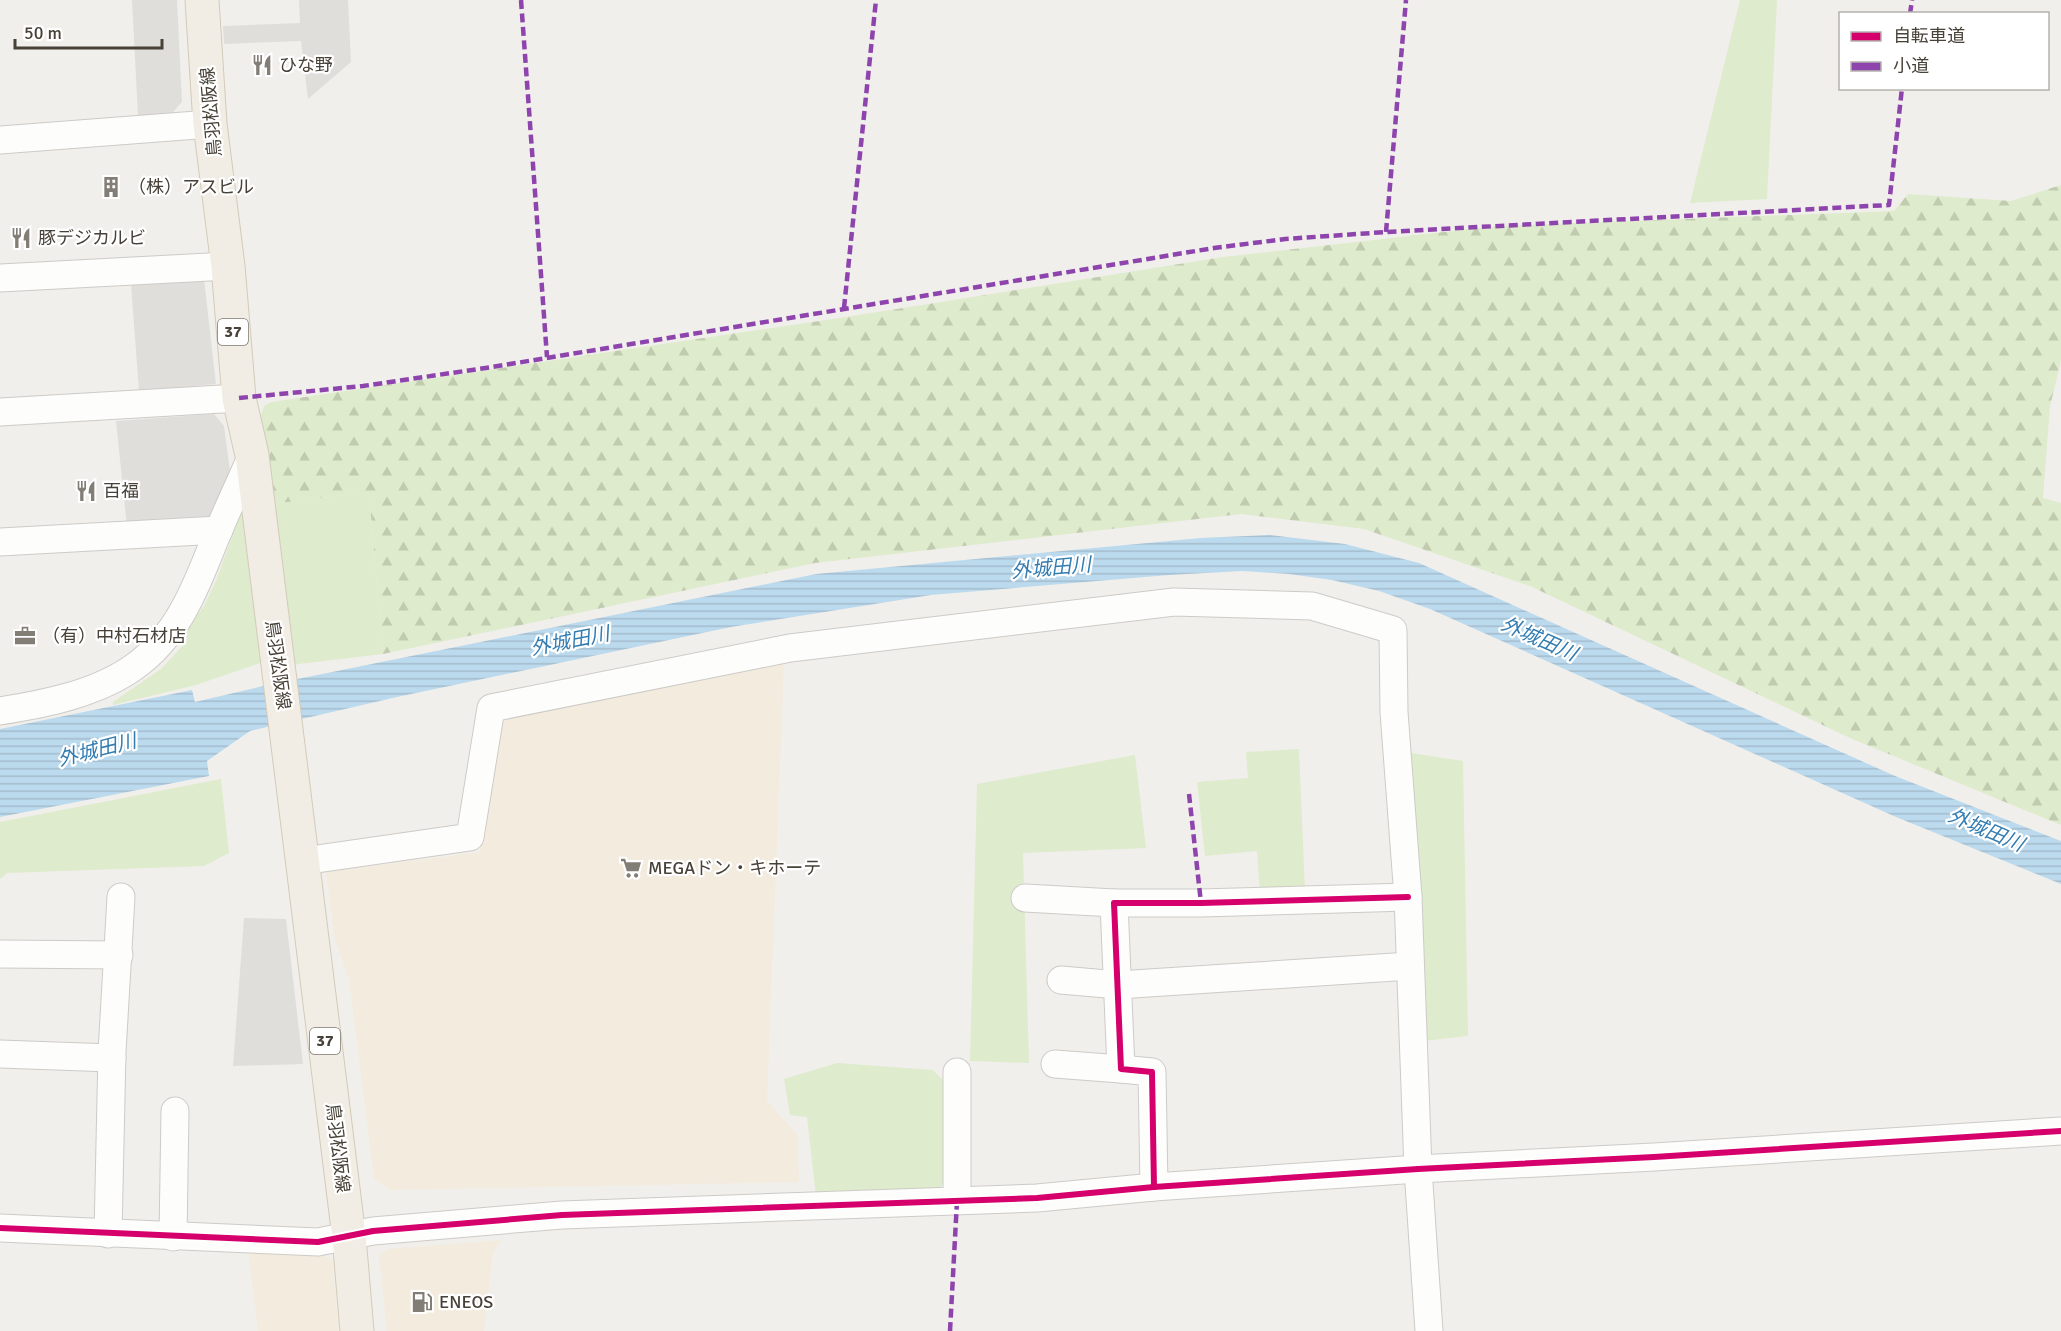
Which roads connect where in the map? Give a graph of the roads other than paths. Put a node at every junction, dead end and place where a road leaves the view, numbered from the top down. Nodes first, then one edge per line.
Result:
1 (202, 0) edge
2 (210, 124) junction
3 (0, 140) edge
4 (228, 266) junction
5 (0, 278) edge
6 (238, 398) junction
7 (0, 412) edge
8 (252, 455) junction
9 (219, 530) junction
10 (0, 542) edge
11 (0, 711) edge
12 (303, 861) junction
13 (121, 897) dead end
14 (1408, 897) junction
15 (1024, 898) dead end
16 (1114, 903) junction
17 (0, 954) edge
18 (119, 955) junction
19 (1410, 966) junction
20 (1061, 980) dead end
21 (1118, 985) junction
22 (0, 1054) edge
23 (112, 1058) junction
24 (1055, 1064) dead end
25 (1121, 1069) junction
26 (957, 1072) dead end
27 (175, 1111) dead end
28 (2061, 1131) edge
29 (1419, 1169) junction
30 (1154, 1187) junction
31 (957, 1201) junction
32 (0, 1228) edge
33 (108, 1234) junction
34 (173, 1237) junction
35 (349, 1237) junction
36 (357, 1331) edge
37 (1429, 1331) edge

1 - 2 main road, 鳥羽松阪線 / 37
2 - 3 street
2 - 4 main road, 鳥羽松阪線 / 37
4 - 5 street
4 - 6 main road, 鳥羽松阪線 / 37
6 - 7 street
6 - 8 main road, 鳥羽松阪線 / 37
8 - 9 street
8 - 12 main road, 鳥羽松阪線 / 37
9 - 10 street
9 - 11 street
12 - 14 street
12 - 35 main road, 鳥羽松阪線 / 37
13 - 18 street
14 - 16 street
14 - 19 street
15 - 16 street
16 - 21 street
17 - 18 street
18 - 23 street
19 - 21 street
19 - 29 street
20 - 21 street
21 - 25 street
22 - 23 street
23 - 33 street
24 - 25 street
25 - 30 street
26 - 31 street
27 - 34 street
28 - 29 street
29 - 30 street
29 - 37 street
30 - 31 street
31 - 35 street
32 - 33 street
33 - 34 street
34 - 35 street
35 - 36 main road, 鳥羽松阪線 / 37

